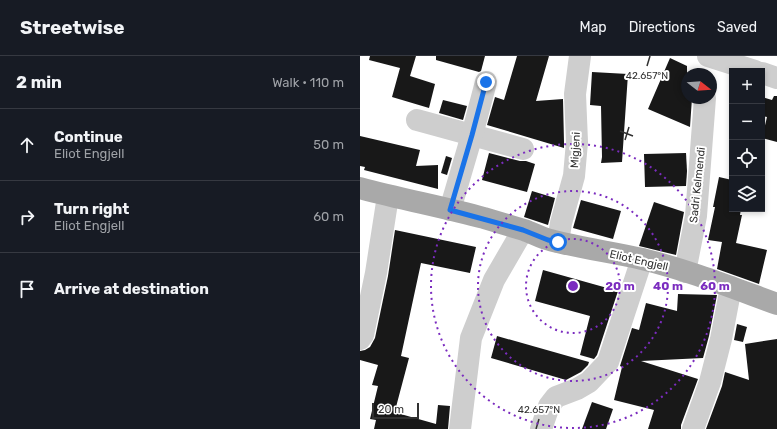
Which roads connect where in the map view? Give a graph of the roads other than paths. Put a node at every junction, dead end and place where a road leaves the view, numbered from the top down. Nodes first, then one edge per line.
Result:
1 (580, 56) edge
2 (708, 56) edge
3 (707, 68) edge
4 (746, 68) edge
5 (765, 74) edge
6 (777, 78) edge
7 (486, 82) dead end
8 (705, 104) edge
9 (417, 120) dead end
10 (472, 135) junction
11 (523, 149) dead end
12 (360, 188) edge
13 (388, 196) junction
14 (450, 210) junction
15 (523, 230) junction
16 (558, 242) junction
17 (642, 259) junction
18 (685, 272) junction
19 (731, 287) junction
20 (777, 304) edge
21 (360, 339) edge
22 (460, 429) edge
23 (541, 429) edge
24 (693, 429) edge

1 - 16 street, Migjeni
2 - 3 street
2 - 4 street
5 - 6 street
7 - 10 street
8 - 18 street, Sadri Kelmendi
9 - 10 street
10 - 11 street
10 - 14 street
12 - 13 main road, Eliot Engjell
13 - 14 main road, Eliot Engjell
13 - 21 street
14 - 15 main road, Eliot Engjell
15 - 16 main road, Eliot Engjell
15 - 22 street
16 - 17 main road, Eliot Engjell
17 - 18 main road, Eliot Engjell
17 - 23 street
18 - 19 main road, Eliot Engjell
19 - 20 main road, Eliot Engjell
19 - 24 street

